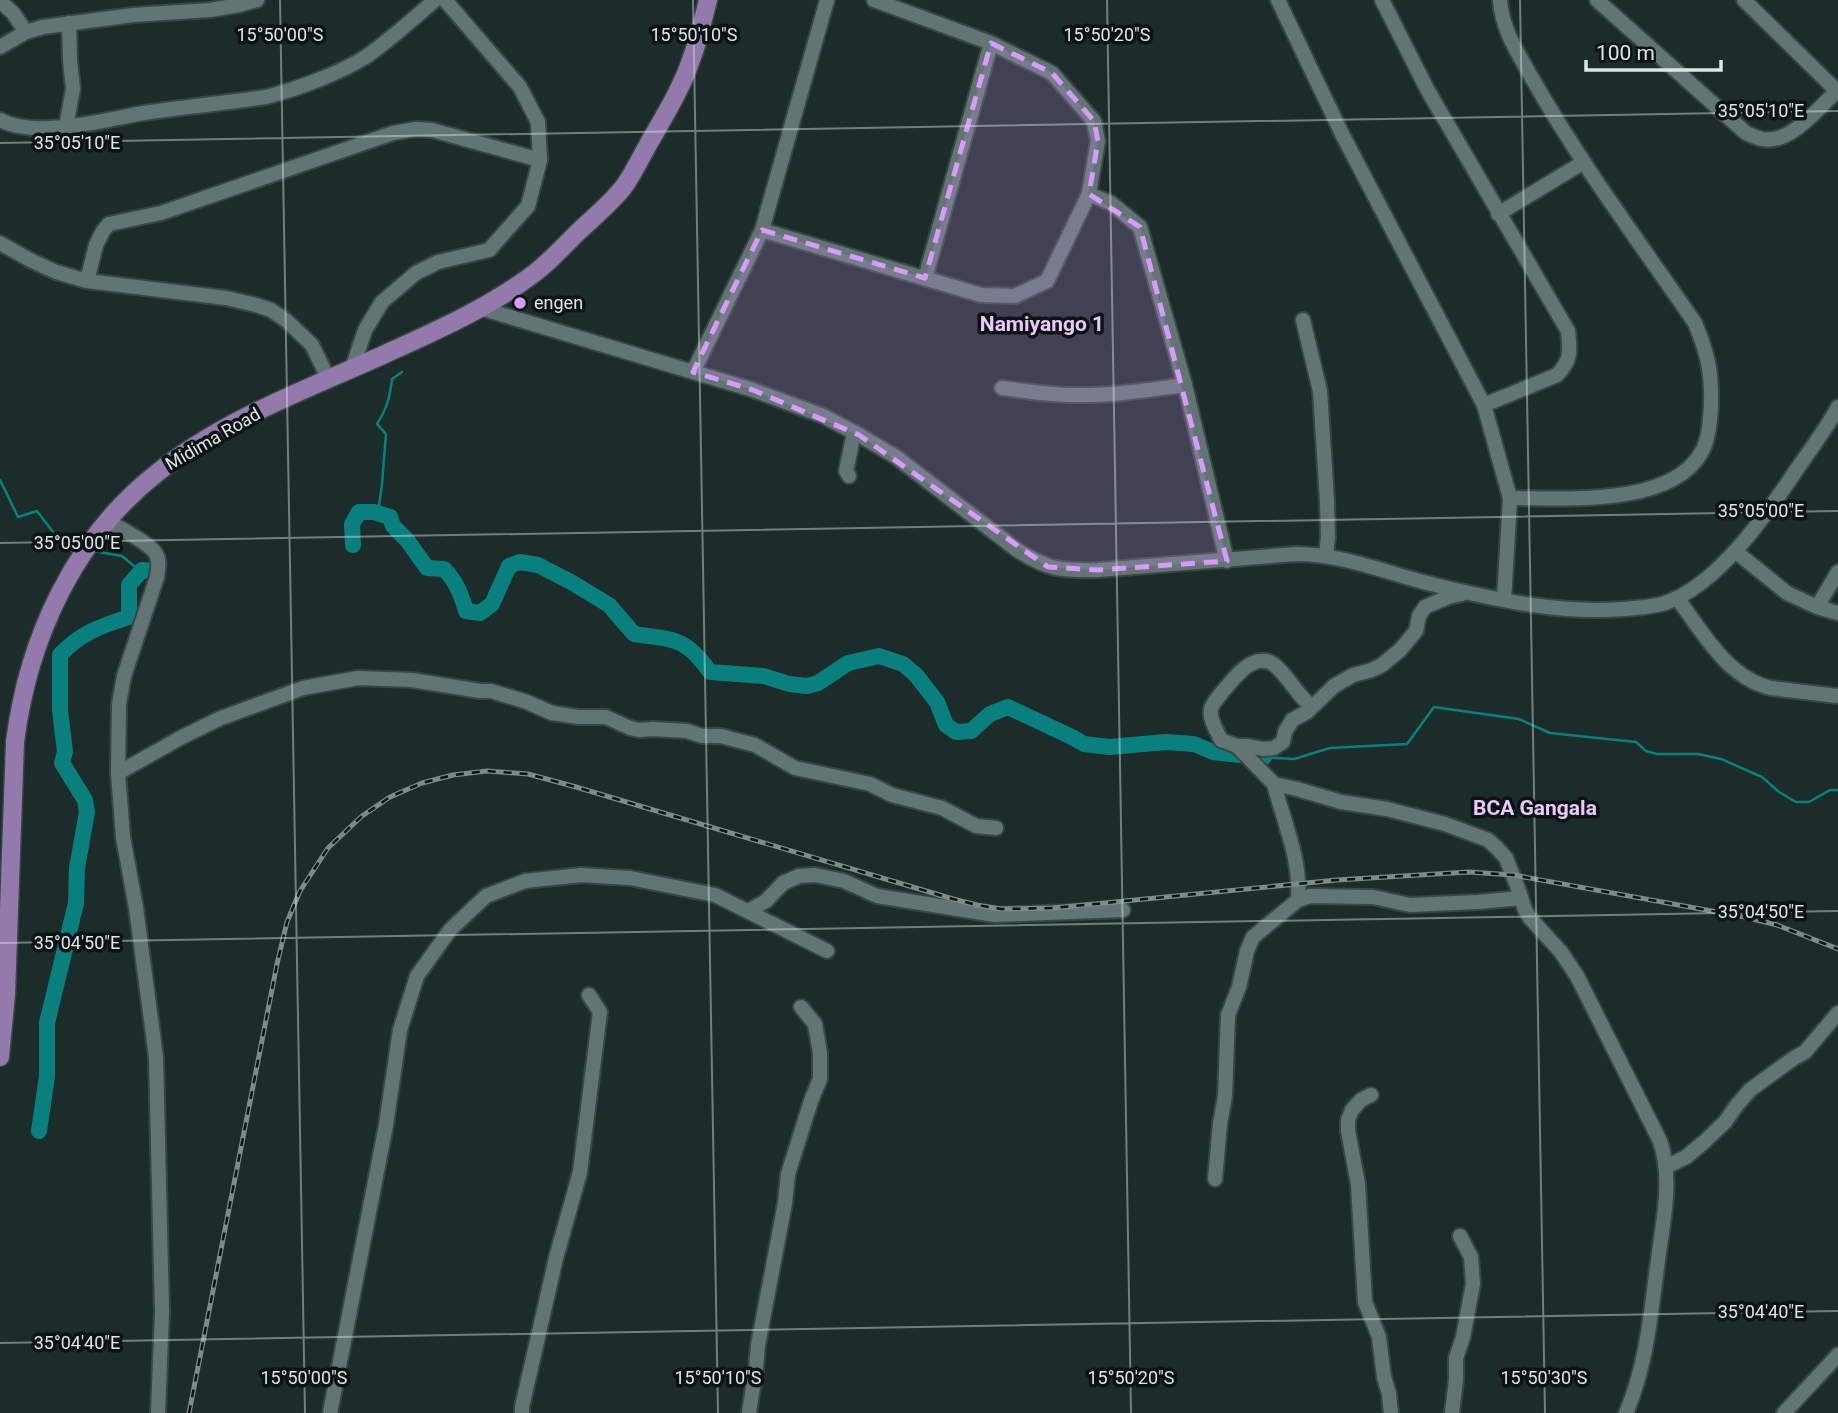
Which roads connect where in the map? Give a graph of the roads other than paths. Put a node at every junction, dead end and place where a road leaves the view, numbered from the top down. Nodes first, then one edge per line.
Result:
1 (129, 0) edge
2 (257, 0) edge
3 (435, 0) edge
4 (445, 0) edge
5 (708, 0) edge
6 (827, 0) edge
7 (874, 0) edge
8 (1278, 0) edge
9 (1382, 0) edge
10 (1500, 0) edge
11 (1597, 0) edge
12 (1744, 0) edge
13 (0, 1) edge
14 (133, 15) junction
15 (69, 23) junction
16 (26, 32) junction
17 (991, 43) junction
18 (0, 47) edge
19 (1837, 91) edge
20 (0, 120) edge
21 (66, 126) junction
22 (540, 160) junction
23 (1584, 162) junction
24 (1089, 194) junction
25 (1498, 214) junction
26 (762, 230) junction
27 (0, 243) edge
28 (925, 278) junction
29 (87, 281) junction
30 (480, 308) junction
31 (1303, 320) dead end
32 (352, 369) junction
33 (693, 372) junction
34 (329, 380) junction
35 (1185, 385) junction
36 (1002, 388) dead end
37 (1484, 405) junction
38 (1838, 407) edge
39 (1833, 429) edge
40 (854, 433) junction
41 (849, 476) dead end
42 (1510, 498) junction
43 (107, 521) junction
44 (1735, 551) junction
45 (1326, 556) junction
46 (1227, 561) junction
47 (1838, 572) edge
48 (1466, 593) junction
49 (1677, 598) junction
50 (1504, 600) junction
51 (1817, 607) junction
52 (1838, 613) edge
53 (1838, 696) edge
54 (1312, 707) junction
55 (1237, 746) junction
56 (118, 773) junction
57 (1273, 784) junction
58 (996, 828) dead end
59 (1521, 898) junction
60 (1298, 900) junction
61 (1123, 910) dead end
62 (748, 911) junction
63 (827, 951) dead end
64 (589, 995) dead end
65 (801, 1007) dead end
66 (1838, 1013) edge
67 (0, 1057) edge
68 (1371, 1095) dead end
69 (1666, 1167) junction
70 (1215, 1179) dead end
71 (1461, 1236) dead end
72 (1838, 1355) edge
73 (158, 1413) edge
74 (330, 1413) edge
75 (522, 1413) edge
76 (749, 1413) edge
77 (1391, 1413) edge
78 (1452, 1413) edge
79 (1626, 1413) edge
80 (1784, 1413) edge

1 - 14 street
2 - 14 street
3 - 21 street
4 - 22 street
5 - 30 main road, Midima Road
6 - 26 street
7 - 17 street
8 - 37 street
9 - 25 street
10 - 23 street
11 - 19 street
12 - 19 street
13 - 16 street
14 - 15 street
15 - 16 street
15 - 21 street
16 - 18 street
17 - 24 street
17 - 28 street
20 - 21 street
22 - 29 street
22 - 32 street
23 - 25 street
23 - 42 street
24 - 28 street
24 - 35 street
25 - 37 street
26 - 28 street
26 - 33 street
27 - 29 street
29 - 34 street
30 - 32 main road, Midima Road
30 - 33 street
31 - 45 street
32 - 34 main road, Midima Road
33 - 40 street
34 - 43 main road, Midima Road
35 - 36 street
35 - 46 street
37 - 42 street
38 - 39 street
39 - 44 street
40 - 41 street
40 - 46 street
42 - 50 street
43 - 56 street
43 - 67 main road, Midima Road
44 - 49 street
44 - 51 street
45 - 46 street
45 - 48 street
47 - 51 street
48 - 50 street
48 - 54 street
49 - 50 street
49 - 53 street
51 - 52 street
54 - 55 street
54 - 55 street
55 - 57 street
56 - 58 street
56 - 73 street
57 - 59 street
57 - 60 street
59 - 60 street
59 - 69 street
60 - 70 street
61 - 62 street
62 - 63 street
62 - 74 street
64 - 75 street
65 - 76 street
66 - 69 street
68 - 77 street
69 - 79 street
71 - 78 street
72 - 80 street

